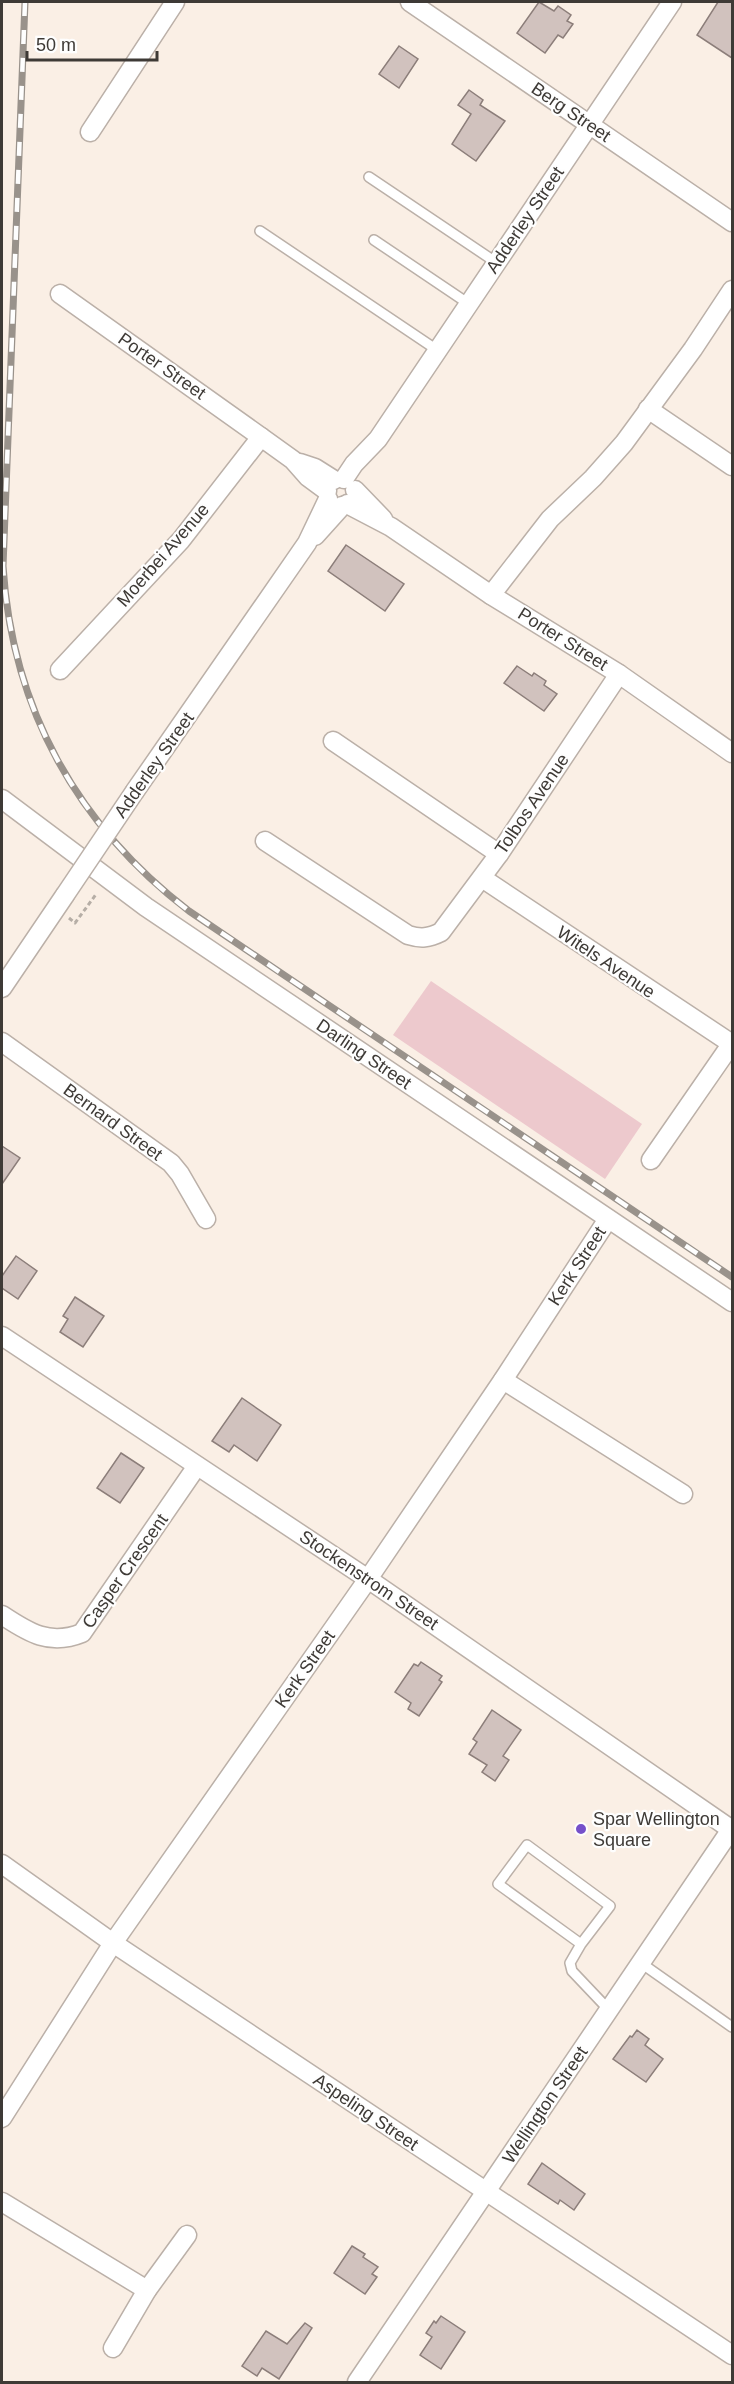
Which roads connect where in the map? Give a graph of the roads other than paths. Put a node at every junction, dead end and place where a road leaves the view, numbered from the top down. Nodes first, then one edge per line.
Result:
1 (175, 2) edge
2 (410, 2) edge
3 (672, 2) edge
4 (590, 125) junction
5 (90, 132) dead end
6 (369, 177) dead end
7 (732, 222) edge
8 (260, 231) dead end
9 (374, 240) dead end
10 (497, 263) junction
11 (732, 290) edge
12 (60, 294) dead end
13 (469, 304) junction
14 (437, 350) junction
15 (648, 409) junction
16 (261, 437) junction
17 (732, 466) edge
18 (341, 492) junction
19 (491, 595) junction
20 (60, 670) dead end
21 (619, 674) junction
22 (333, 741) dead end
23 (732, 753) edge
24 (2, 799) edge
25 (265, 840) dead end
26 (499, 854) junction
27 (482, 878) junction
28 (2, 988) edge
29 (2, 1042) edge
30 (732, 1043) edge
31 (651, 1160) dead end
32 (206, 1219) dead end
33 (608, 1219) junction
34 (732, 1302) edge
35 (3, 1339) edge
36 (503, 1380) junction
37 (197, 1466) junction
38 (683, 1494) dead end
39 (368, 1579) junction
40 (2, 1616) edge
41 (732, 1829) edge
42 (5, 1873) edge
43 (113, 1943) junction
44 (581, 1944) junction
45 (641, 1963) junction
46 (609, 2010) junction
47 (732, 2027) edge
48 (2, 2118) edge
49 (486, 2192) junction
50 (2, 2202) edge
51 (187, 2235) dead end
52 (147, 2290) junction
53 (113, 2348) dead end
54 (732, 2355) edge
55 (357, 2382) edge

1 - 5 street
2 - 4 street, Berg Street
3 - 4 street, Adderley Street
4 - 7 street, Berg Street
4 - 10 street, Adderley Street
6 - 10 lane
8 - 14 lane
9 - 13 lane
10 - 13 street, Adderley Street
11 - 15 street
12 - 16 street, Porter Street
13 - 14 street, Adderley Street
14 - 18 street, Adderley Street
15 - 17 street
15 - 19 street
16 - 18 street, Porter Street
16 - 20 street, Moerbei Avenue
18 - 19 street, Porter Street
18 - 28 street, Adderley Street, bridge
19 - 21 street, Porter Street
21 - 23 street, Porter Street
21 - 26 street, Tolbos Avenue
22 - 26 street
24 - 33 street, Darling Street
25 - 27 street, Tolbos Avenue
26 - 27 street, Tolbos Avenue
27 - 30 street, Witels Avenue
29 - 32 street, Bernard Street
30 - 31 street
33 - 34 street, Darling Street
33 - 36 street, Kerk Street
35 - 37 street, Stockenstrom Street
36 - 38 street
36 - 39 street, Kerk Street
37 - 39 street, Stockenstrom Street
37 - 40 street, Casper Crescent
39 - 41 street, Stockenstrom Street
39 - 43 street, Kerk Street
41 - 45 street, Wellington Street
42 - 43 street, Aspeling Street
43 - 48 street, Kerk Street
43 - 49 street, Aspeling Street
44 - 44 lane
44 - 46 lane
45 - 46 street, Wellington Street
45 - 47 lane
46 - 49 street, Wellington Street
49 - 54 street, Aspeling Street
49 - 55 street, Wellington Street
50 - 52 street
51 - 52 street
52 - 53 street

